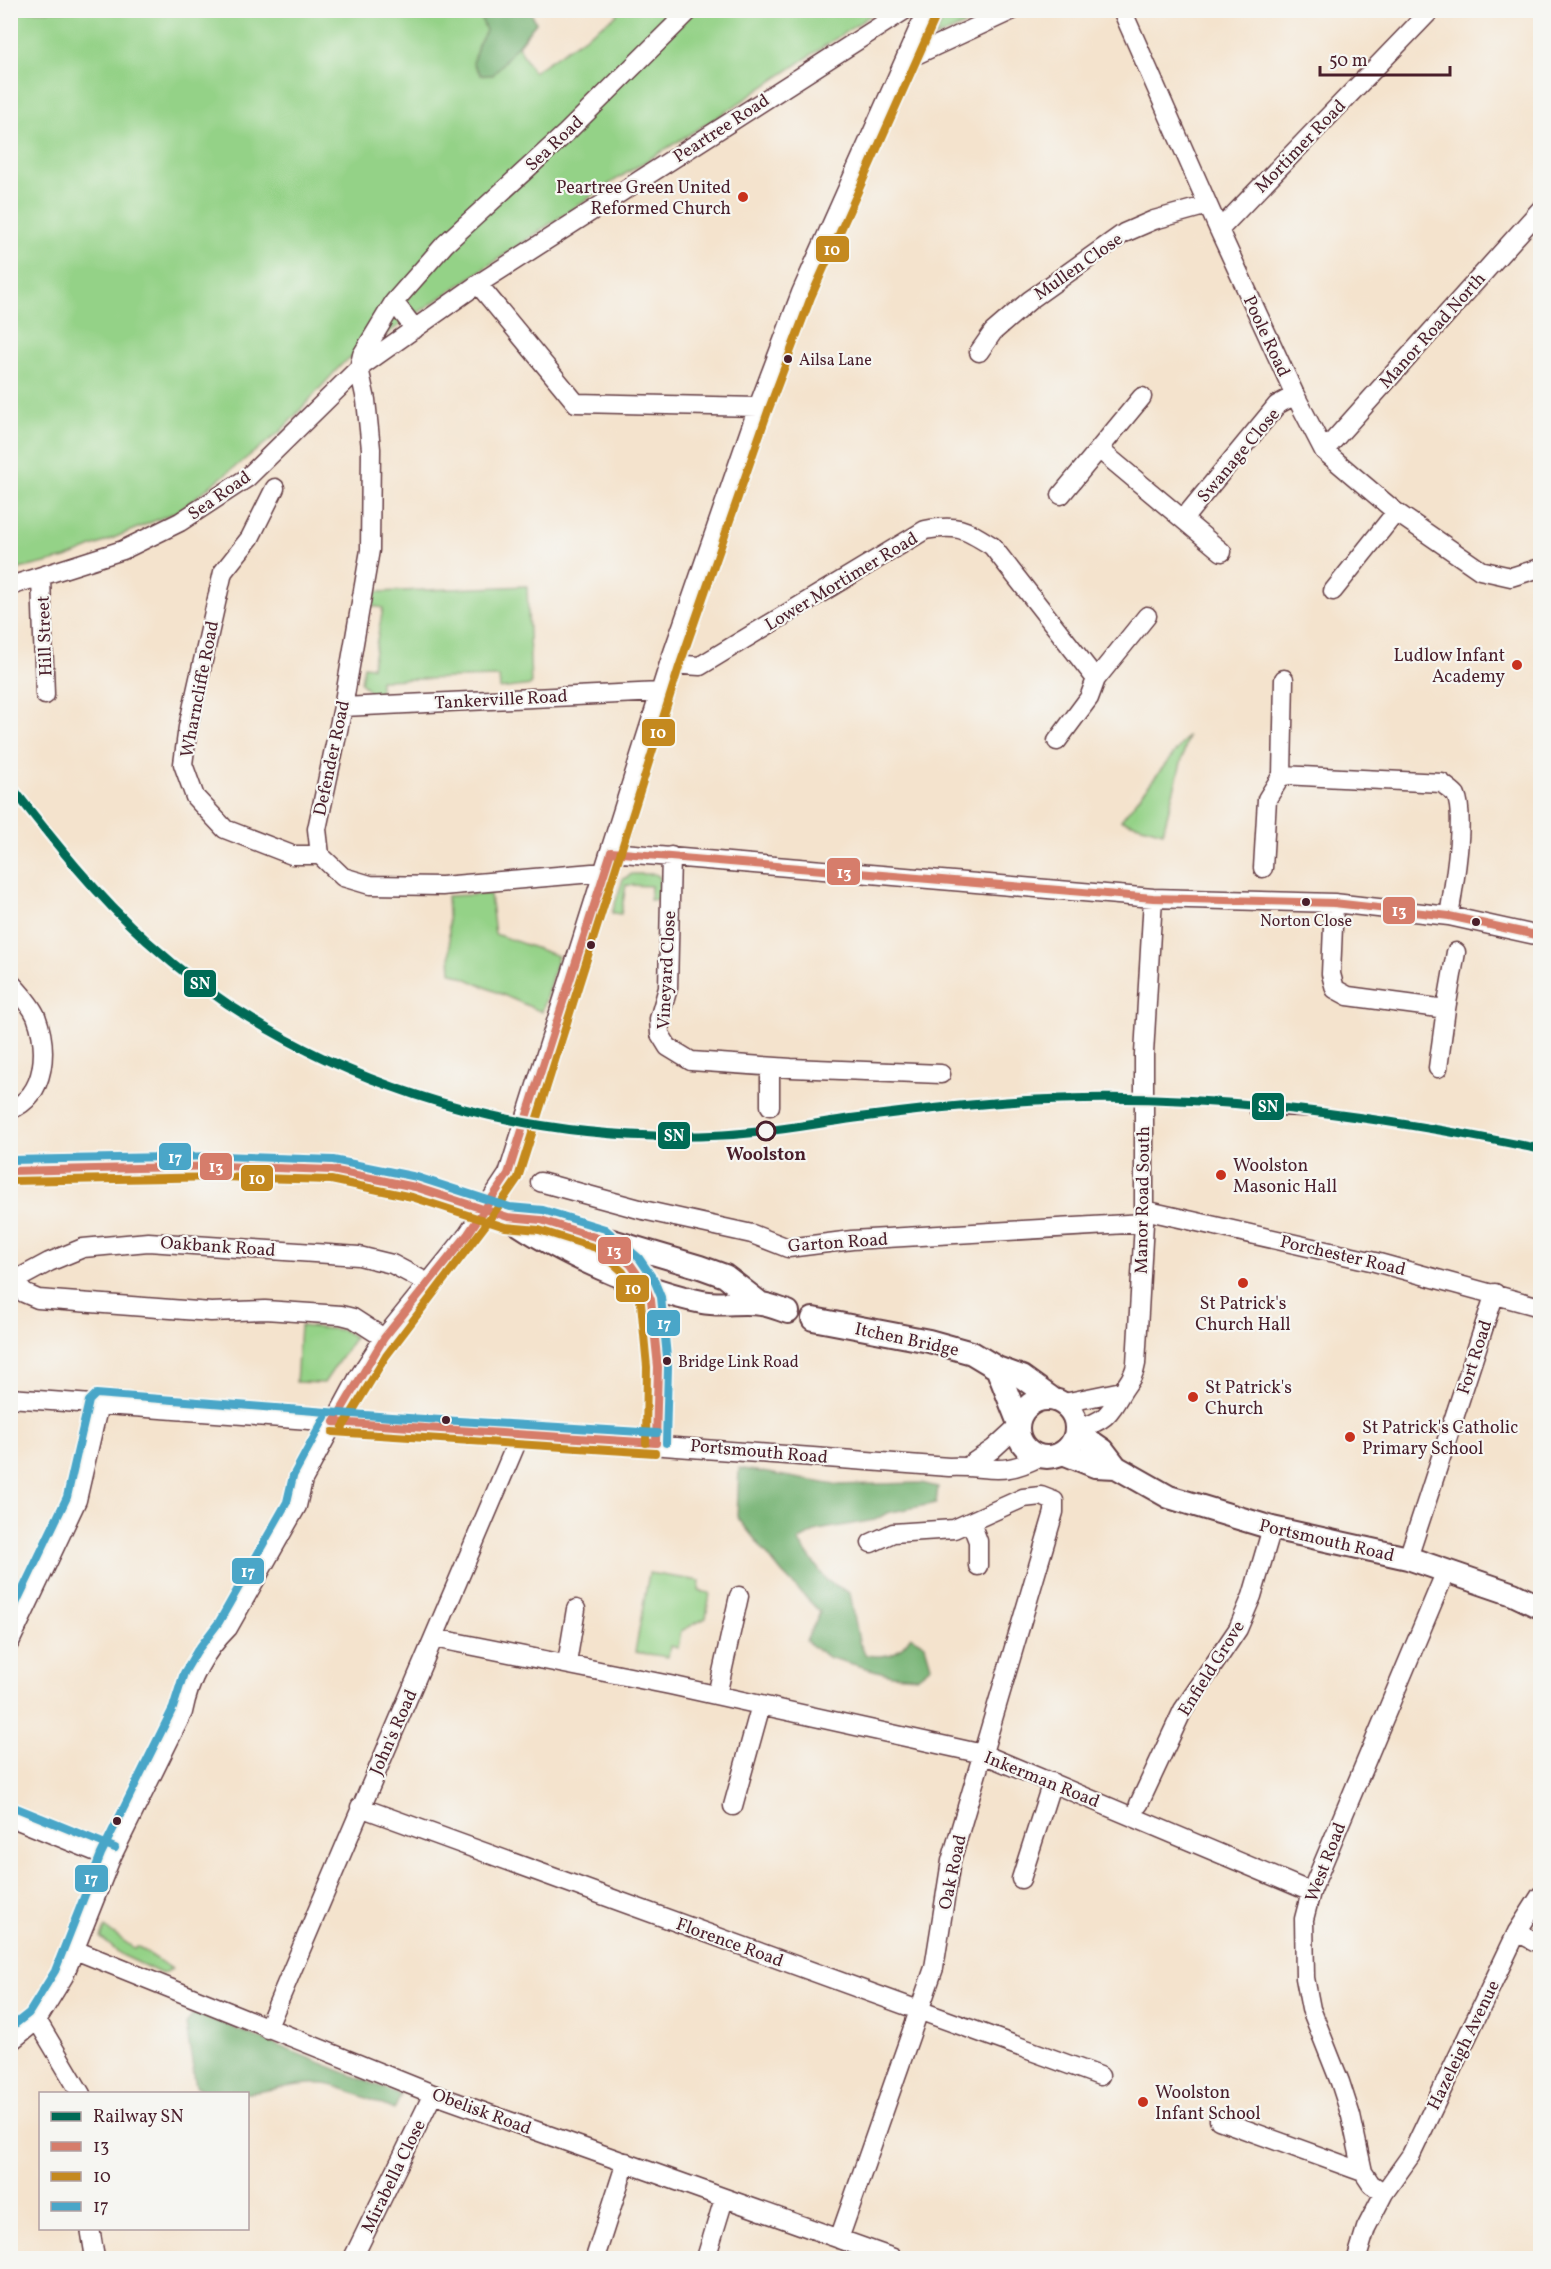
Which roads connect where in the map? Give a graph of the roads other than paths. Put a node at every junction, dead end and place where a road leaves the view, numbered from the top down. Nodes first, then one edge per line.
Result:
1 (690, 10) edge
2 (905, 10) edge
3 (927, 10) edge
4 (1013, 10) edge
5 (1122, 10) edge
6 (1431, 10) edge
7 (905, 60) junction
8 (1208, 205) junction
9 (1540, 210) edge
10 (1219, 230) junction
11 (478, 284) junction
12 (394, 302) junction
13 (415, 329) junction
14 (979, 352) dead end
15 (359, 368) junction
16 (1295, 395) junction
17 (1142, 398) dead end
18 (758, 407) junction
19 (1100, 450) junction
20 (1324, 451) junction
21 (275, 488) dead end
22 (1061, 495) dead end
23 (1396, 512) junction
24 (1184, 518) junction
25 (1222, 552) dead end
26 (1540, 568) edge
27 (41, 578) junction
28 (10, 586) edge
29 (1333, 591) dead end
30 (1147, 616) dead end
31 (669, 664) junction
32 (1096, 679) junction
33 (1284, 679) dead end
34 (660, 692) junction
35 (45, 695) dead end
36 (343, 707) junction
37 (1057, 741) dead end
38 (1282, 775) junction
39 (611, 852) junction
40 (320, 855) junction
41 (671, 856) junction
42 (1263, 868) dead end
43 (604, 872) junction
44 (1153, 898) junction
45 (1334, 903) junction
46 (1449, 916) junction
47 (1540, 936) edge
48 (1456, 952) dead end
49 (10, 982) edge
50 (1446, 1009) junction
51 (770, 1067) junction
52 (1438, 1068) dead end
53 (941, 1074) dead end
54 (770, 1106) dead end
55 (10, 1110) edge
56 (10, 1171) edge
57 (540, 1182) dead end
58 (508, 1217) junction
59 (1144, 1217) junction
60 (601, 1239) junction
61 (13, 1282) edge
62 (428, 1283) junction
63 (645, 1285) junction
64 (1495, 1293) junction
65 (762, 1304) junction
66 (1540, 1306) edge
67 (788, 1312) dead end
68 (813, 1319) dead end
69 (384, 1338) junction
70 (997, 1368) junction
71 (1122, 1390) junction
72 (10, 1398) edge
73 (1058, 1401) junction
74 (99, 1404) junction
75 (334, 1422) junction
76 (1018, 1423) junction
77 (1077, 1431) junction
78 (520, 1436) junction
79 (656, 1443) junction
80 (1052, 1455) junction
81 (968, 1466) junction
82 (1116, 1467) junction
83 (971, 1523) junction
84 (1272, 1528) junction
85 (871, 1543) dead end
86 (1408, 1558) junction
87 (978, 1566) dead end
88 (1446, 1571) junction
89 (739, 1596) dead end
90 (1540, 1607) edge
91 (576, 1609) dead end
92 (434, 1638) junction
93 (10, 1642) edge
94 (567, 1663) junction
95 (717, 1695) junction
96 (761, 1705) junction
97 (983, 1754) junction
98 (1052, 1782) junction
99 (1139, 1804) dead end
100 (733, 1806) dead end
101 (360, 1807) junction
102 (10, 1817) edge
103 (111, 1858) junction
104 (1021, 1879) dead end
105 (1311, 1892) junction
106 (1540, 1896) edge
107 (1517, 1932) junction
108 (1540, 1944) edge
109 (75, 1950) junction
110 (920, 2012) junction
111 (37, 2020) junction
112 (267, 2029) junction
113 (10, 2042) edge
114 (1100, 2076) dead end
115 (80, 2092) edge
116 (433, 2094) junction
117 (1219, 2120) dead end
118 (626, 2162) junction
119 (1363, 2172) junction
120 (1384, 2193) junction
121 (724, 2199) junction
122 (90, 2230) edge
123 (839, 2239) junction
124 (95, 2259) edge
125 (353, 2259) edge
126 (595, 2259) edge
127 (706, 2259) edge
128 (893, 2259) edge
129 (1357, 2259) edge

1 - 12 street, Sea Road
2 - 11 street, Peartree Road
3 - 7 street
4 - 7 street
5 - 8 street, Poole Road
6 - 10 street, Mortimer Road
7 - 18 street
8 - 10 street, Poole Road
8 - 14 street, Mullen Close
9 - 20 street, Manor Road North
10 - 16 street, Poole Road
11 - 13 street, Peartree Road
11 - 18 street
12 - 13 street
12 - 15 street, Sea Road
13 - 15 street, Peartree Road
15 - 27 street, Sea Road
15 - 36 street, Defender Road
16 - 20 street, Poole Road
16 - 24 street, Swanage Close
17 - 19 street
18 - 31 street
19 - 22 street
19 - 24 street, Swanage Close
20 - 23 street, Poole Road
21 - 40 street, Wharncliffe Road
23 - 26 street, Poole Road
23 - 29 street
24 - 25 street, Swanage Close
27 - 28 street, Sea Road
27 - 35 street, Hill Street
30 - 32 street
31 - 32 street, Lower Mortimer Road
31 - 34 street
32 - 37 street
33 - 38 street
34 - 36 street, Tankerville Road
34 - 39 street
36 - 40 street, Defender Road
38 - 42 street
38 - 46 street
39 - 41 street
39 - 43 street
40 - 43 street
41 - 44 street
41 - 51 street, Vineyard Close
43 - 62 street
44 - 45 street
44 - 59 street, Manor Road South
45 - 46 street
45 - 50 street
46 - 47 street
48 - 50 street
49 - 55 street
50 - 52 street
51 - 53 street, Vineyard Close
51 - 54 street
56 - 58 main road, bridge
57 - 59 street, Garton Road
58 - 60 main road
58 - 63 main road
59 - 64 street, Porchester Road
59 - 71 street, Manor Road South
60 - 63 street
60 - 65 main road
61 - 62 street, Oakbank Road
61 - 69 street
62 - 69 street
63 - 65 main road
63 - 79 street
64 - 66 street, Porchester Road
64 - 86 street, Fort Road
65 - 67 main road
68 - 70 main road, Itchen Bridge
69 - 75 street
70 - 73 main road, Itchen Bridge
70 - 76 main road
71 - 73 street
71 - 77 street, Manor Road South
72 - 74 street, Portsmouth Road
73 - 76 main road
73 - 77 main road
74 - 75 street, Portsmouth Road
74 - 93 street
75 - 78 street, Portsmouth Road
75 - 103 street
76 - 80 main road
76 - 81 street
77 - 80 main road
77 - 82 main road, Portsmouth Road
78 - 79 street, Portsmouth Road
78 - 92 street, John's Road
79 - 81 street, Portsmouth Road
80 - 81 street, Portsmouth Road
80 - 82 main road, Portsmouth Road
82 - 84 main road, Portsmouth Road
83 - 85 street
83 - 87 street
83 - 97 street, Oak Road
84 - 86 main road, Portsmouth Road
84 - 99 street, Enfield Grove
86 - 88 main road, Portsmouth Road
88 - 90 main road, Portsmouth Road
88 - 105 street, West Road
89 - 95 street
91 - 94 street
92 - 94 street, Inkerman Road
92 - 101 street, John's Road
94 - 95 street, Inkerman Road
95 - 96 street, Inkerman Road
96 - 97 street, Inkerman Road
96 - 100 street
97 - 98 street, Inkerman Road
97 - 110 street, Oak Road
98 - 104 street
98 - 105 street, Inkerman Road
101 - 110 street, Florence Road
101 - 112 street, John's Road
102 - 103 street
103 - 109 street
105 - 119 street, West Road
106 - 107 street, Hazeleigh Avenue
107 - 108 street
107 - 120 street, Hazeleigh Avenue
109 - 111 street
109 - 112 street, Obelisk Road
110 - 114 street, Florence Road
110 - 123 street, Oak Road
111 - 113 street
111 - 115 street
112 - 116 street, Obelisk Road
116 - 118 street, Obelisk Road
116 - 125 street, Mirabella Close
117 - 119 street
118 - 121 street, Obelisk Road
118 - 126 street
119 - 120 street
120 - 129 street
121 - 123 street, Obelisk Road
121 - 127 street
122 - 124 street
123 - 128 street, Obelisk Road

